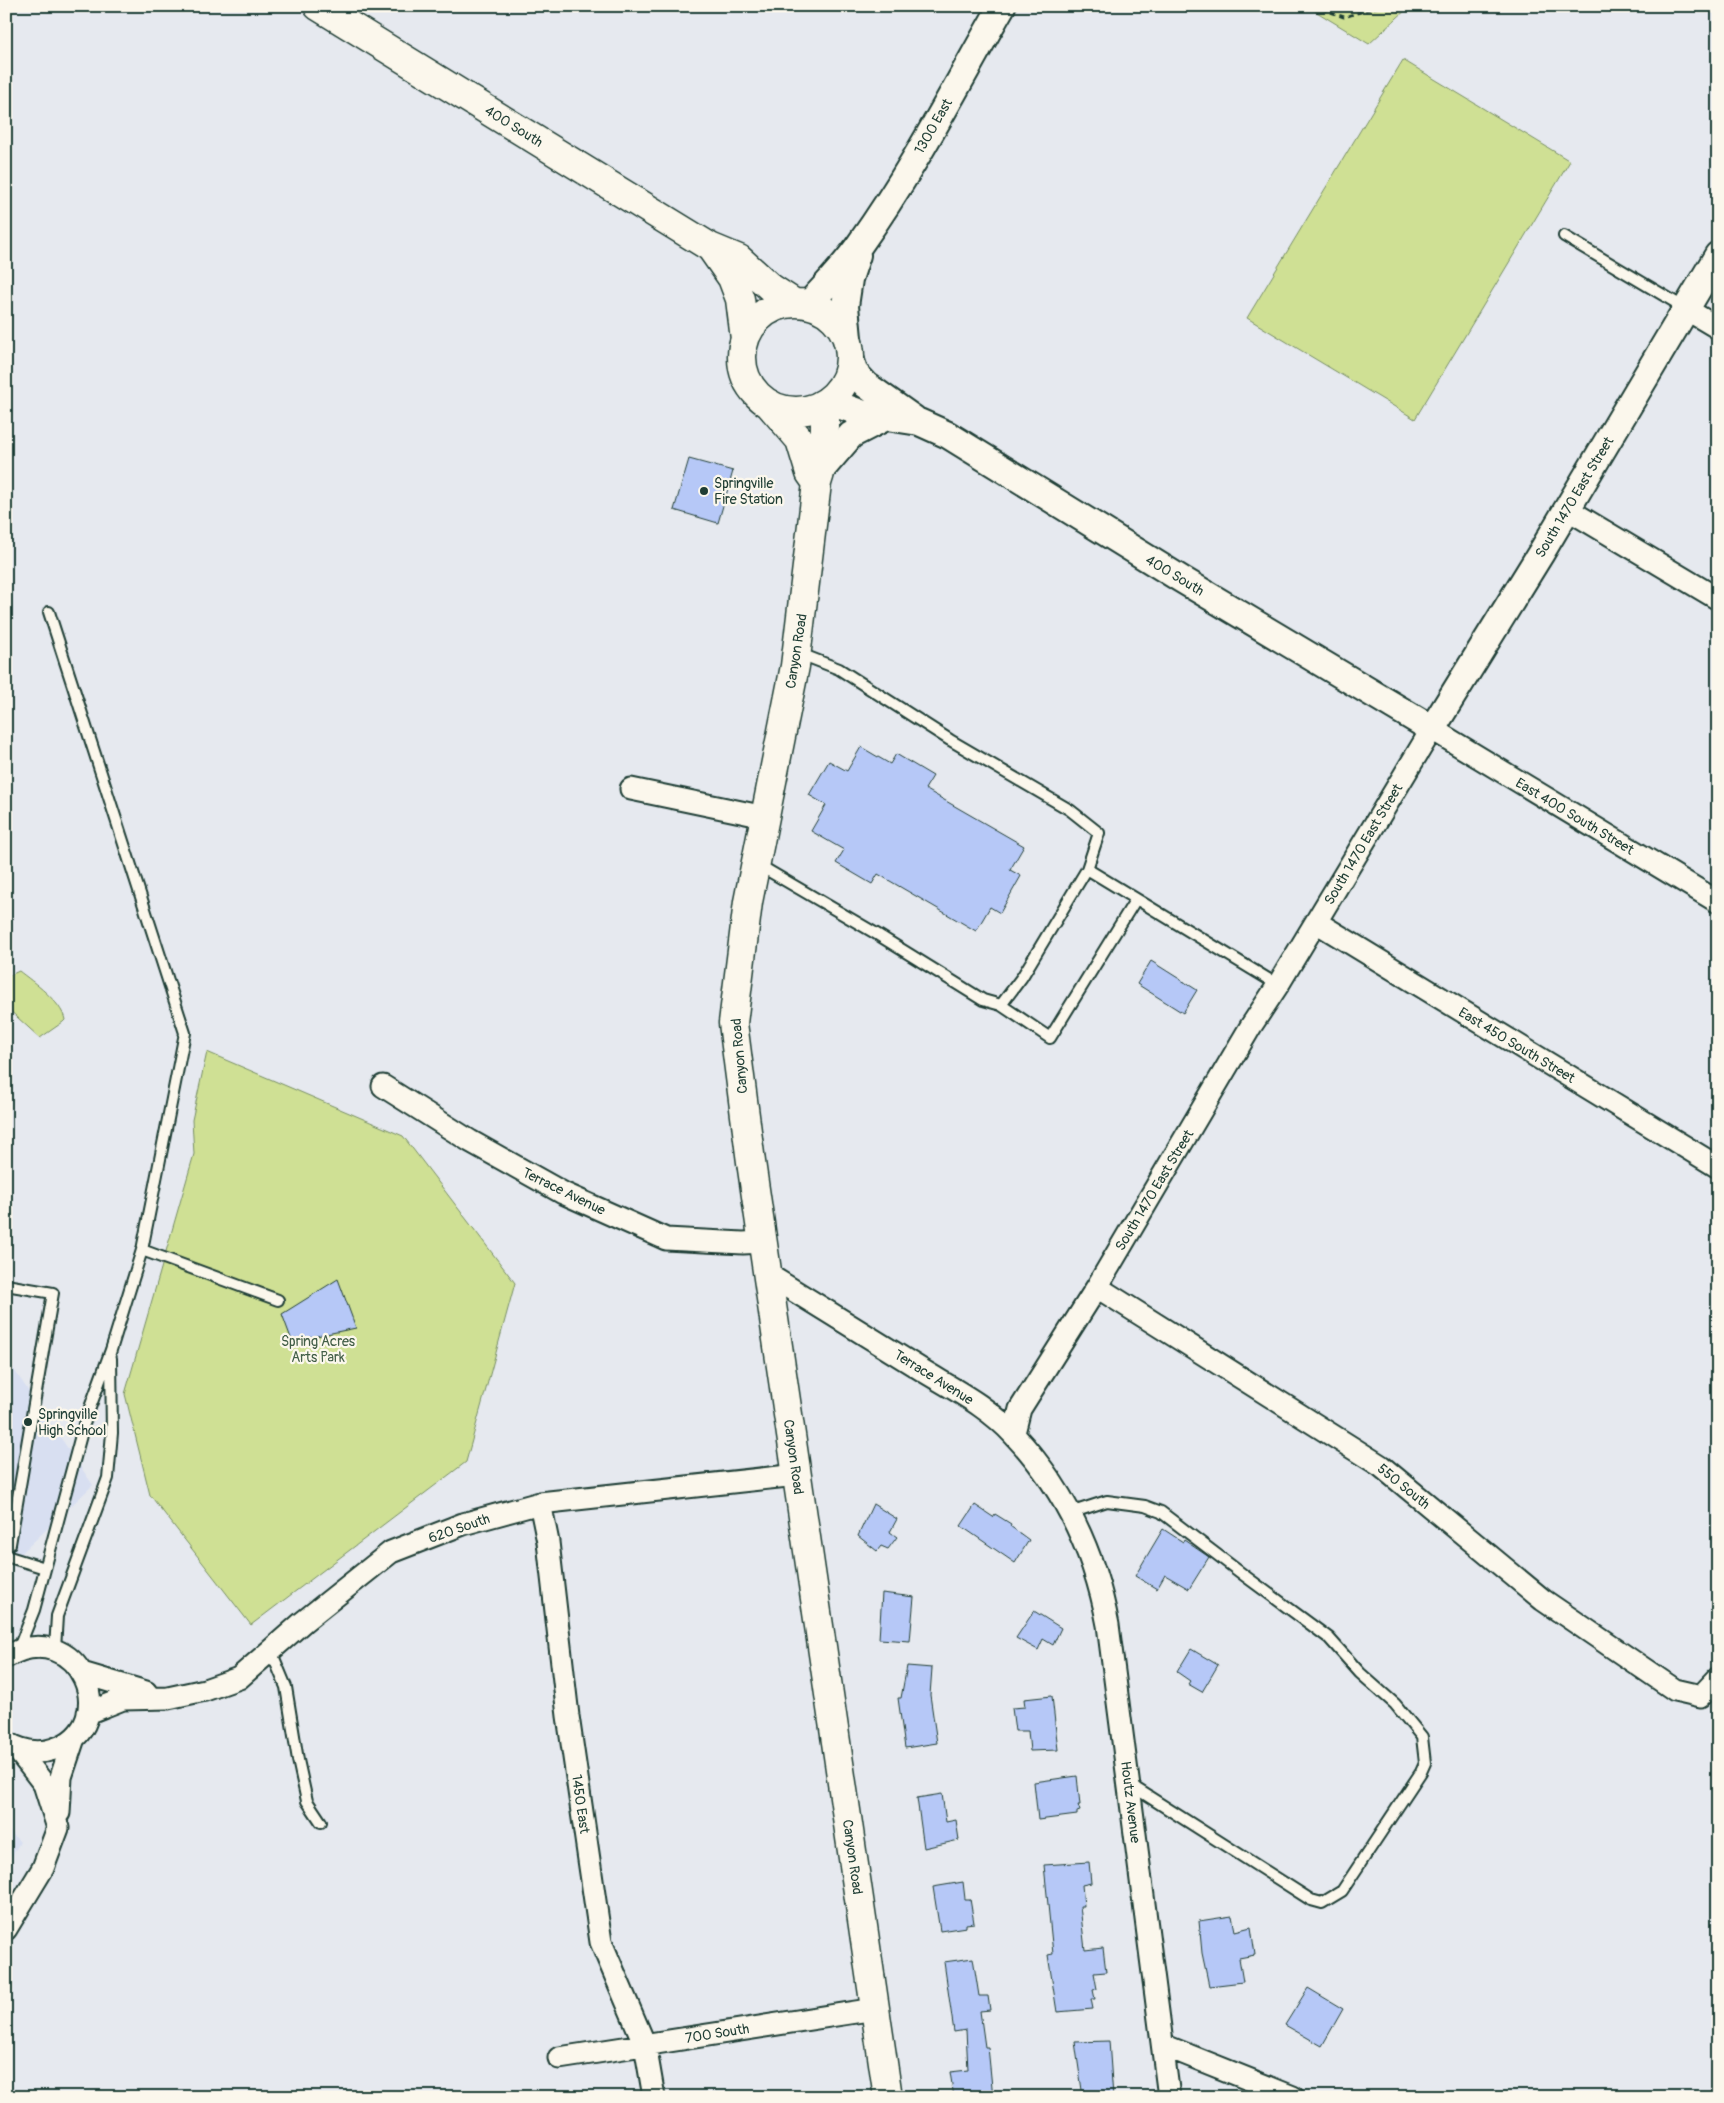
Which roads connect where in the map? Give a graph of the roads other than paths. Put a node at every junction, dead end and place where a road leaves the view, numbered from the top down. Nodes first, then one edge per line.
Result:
1 (318, 6) edge
2 (1002, 6) edge
3 (1564, 236) dead end
4 (860, 244) junction
5 (710, 247) junction
6 (1718, 255) edge
7 (801, 304) junction
8 (1686, 309) junction
9 (1718, 328) edge
10 (745, 340) junction
11 (850, 354) junction
12 (826, 402) junction
13 (769, 404) junction
14 (886, 417) junction
15 (919, 422) junction
16 (819, 476) junction
17 (1567, 509) junction
18 (1718, 599) edge
19 (49, 612) dead end
20 (796, 652) junction
21 (1432, 729) junction
22 (631, 789) dead end
23 (765, 817) junction
24 (756, 863) junction
25 (1086, 869) junction
26 (1136, 899) junction
27 (1718, 902) edge
28 (1316, 922) junction
29 (1278, 985) junction
30 (1001, 1005) junction
31 (383, 1086) dead end
32 (1718, 1167) edge
33 (763, 1242) junction
34 (142, 1250) junction
35 (768, 1274) junction
36 (6, 1285) edge
37 (1097, 1287) junction
38 (278, 1300) dead end
39 (111, 1350) junction
40 (1014, 1433) junction
41 (797, 1476) junction
42 (540, 1502) junction
43 (1070, 1513) junction
44 (6, 1548) edge
45 (6, 1556) edge
46 (45, 1568) junction
47 (55, 1649) junction
48 (271, 1651) junction
49 (12, 1653) edge
50 (82, 1673) junction
51 (1718, 1678) edge
52 (168, 1698) junction
53 (88, 1714) junction
54 (74, 1738) junction
55 (11, 1745) edge
56 (1128, 1784) junction
57 (321, 1822) dead end
58 (58, 1828) junction
59 (6, 1929) edge
60 (875, 2009) junction
61 (645, 2045) junction
62 (1163, 2045) junction
63 (559, 2058) dead end
64 (654, 2097) edge
65 (888, 2097) edge
66 (1169, 2097) edge
67 (1294, 2097) edge

1 - 5 main road, 400 South
2 - 4 street, 1300 East
3 - 8 lane
4 - 7 street, 1300 East
4 - 11 street, 1300 East
5 - 7 main road, 400 South
5 - 10 main road, 400 South
6 - 8 street, South 1470 East Street
7 - 10 main road
7 - 11 main road
8 - 9 street
8 - 17 street, South 1470 East Street
10 - 13 main road
11 - 12 main road
11 - 15 street, 400 South
12 - 13 main road
12 - 14 street, 400 South
12 - 16 main road, Canyon Road
13 - 16 main road
14 - 15 street, 400 South
14 - 16 street
15 - 21 street, 400 South
16 - 20 main road, Canyon Road
17 - 18 street
17 - 21 street, South 1470 East Street
19 - 34 lane
20 - 23 main road, Canyon Road
20 - 25 lane
21 - 27 street, East 400 South Street
21 - 28 street, South 1470 East Street
22 - 23 street
23 - 24 main road, Canyon Road
24 - 30 lane
24 - 33 main road, Canyon Road
25 - 26 lane
25 - 30 lane
26 - 29 lane
26 - 30 lane
28 - 29 street, South 1470 East Street
28 - 32 street, East 450 South Street
29 - 37 street, South 1470 East Street
31 - 33 street, Terrace Avenue
33 - 35 main road, Canyon Road
34 - 38 lane
34 - 39 lane
35 - 40 street, Terrace Avenue
35 - 41 main road, Canyon Road
36 - 44 lane
37 - 40 street, South 1470 East Street
37 - 51 street, 550 South
39 - 46 lane
39 - 47 lane
40 - 43 street, Terrace Avenue
41 - 42 street, 620 South
41 - 60 main road, Canyon Road
42 - 48 street, 620 South
42 - 61 street, 1450 East
43 - 56 street, Houtz Avenue
43 - 56 lane
45 - 46 lane
46 - 49 lane
47 - 49 street
47 - 50 street
48 - 52 street, 620 South
48 - 57 lane
50 - 52 street, 620 South
50 - 53 street
52 - 53 street, 620 South
53 - 54 street
54 - 55 street
54 - 58 street
55 - 58 street
56 - 62 street, Houtz Avenue
58 - 59 street
60 - 61 street, 700 South
60 - 65 main road, Canyon Road
61 - 63 street, 700 South
61 - 64 street, 1450 East
62 - 66 street, Houtz Avenue
62 - 67 street

